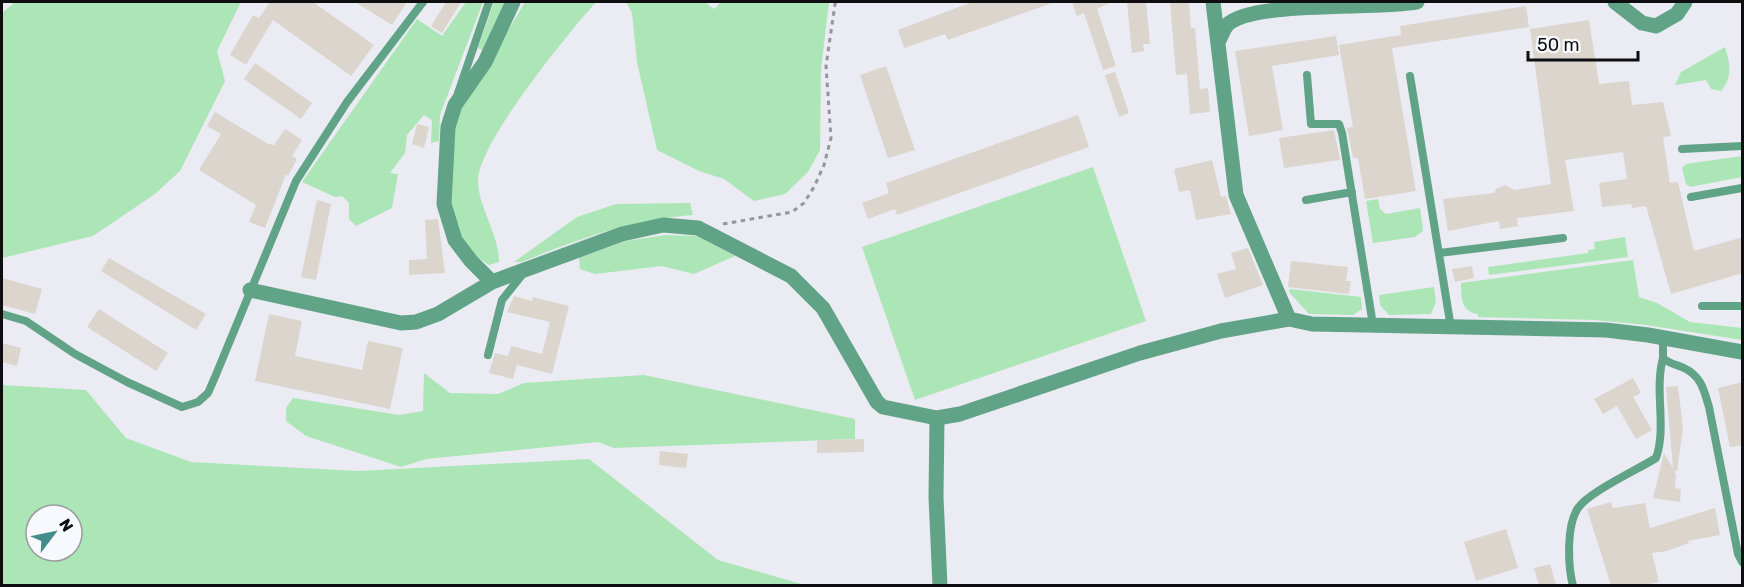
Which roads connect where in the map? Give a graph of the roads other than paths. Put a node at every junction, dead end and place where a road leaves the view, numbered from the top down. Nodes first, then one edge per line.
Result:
1 (423, 2) edge
2 (489, 2) edge
3 (513, 2) edge
4 (1213, 2) edge
5 (1417, 2) edge
6 (1615, 2) edge
7 (1685, 2) edge
8 (1218, 42) junction
9 (1307, 75) dead end
10 (1410, 76) dead end
11 (455, 105) junction
12 (1743, 147) edge
13 (1682, 149) dead end
14 (1743, 188) edge
15 (1352, 192) junction
16 (1691, 197) dead end
17 (1306, 200) dead end
18 (1563, 238) dead end
19 (1439, 253) junction
20 (526, 270) junction
21 (492, 282) junction
22 (250, 290) junction
23 (1702, 306) dead end
24 (1743, 306) edge
25 (2, 314) edge
26 (1289, 319) junction
27 (1373, 325) junction
28 (1451, 328) junction
29 (1663, 338) junction
30 (1743, 352) edge
31 (488, 355) dead end
32 (1663, 358) junction
33 (937, 418) junction
34 (1743, 562) edge
35 (940, 585) edge
36 (1573, 585) edge

1 - 22 lane
2 - 11 lane
3 - 11 street
4 - 8 street
5 - 8 street
6 - 7 street
8 - 26 street
9 - 15 lane
10 - 19 lane
11 - 21 street
12 - 13 lane
14 - 16 lane
15 - 17 lane
15 - 27 lane
18 - 19 lane
19 - 28 lane
20 - 21 street
20 - 31 lane
20 - 33 street
21 - 22 street
22 - 25 lane
23 - 24 lane
26 - 27 street
26 - 33 street
27 - 28 street
28 - 29 street
29 - 30 street
29 - 32 lane
32 - 34 lane
32 - 36 lane
33 - 35 street

